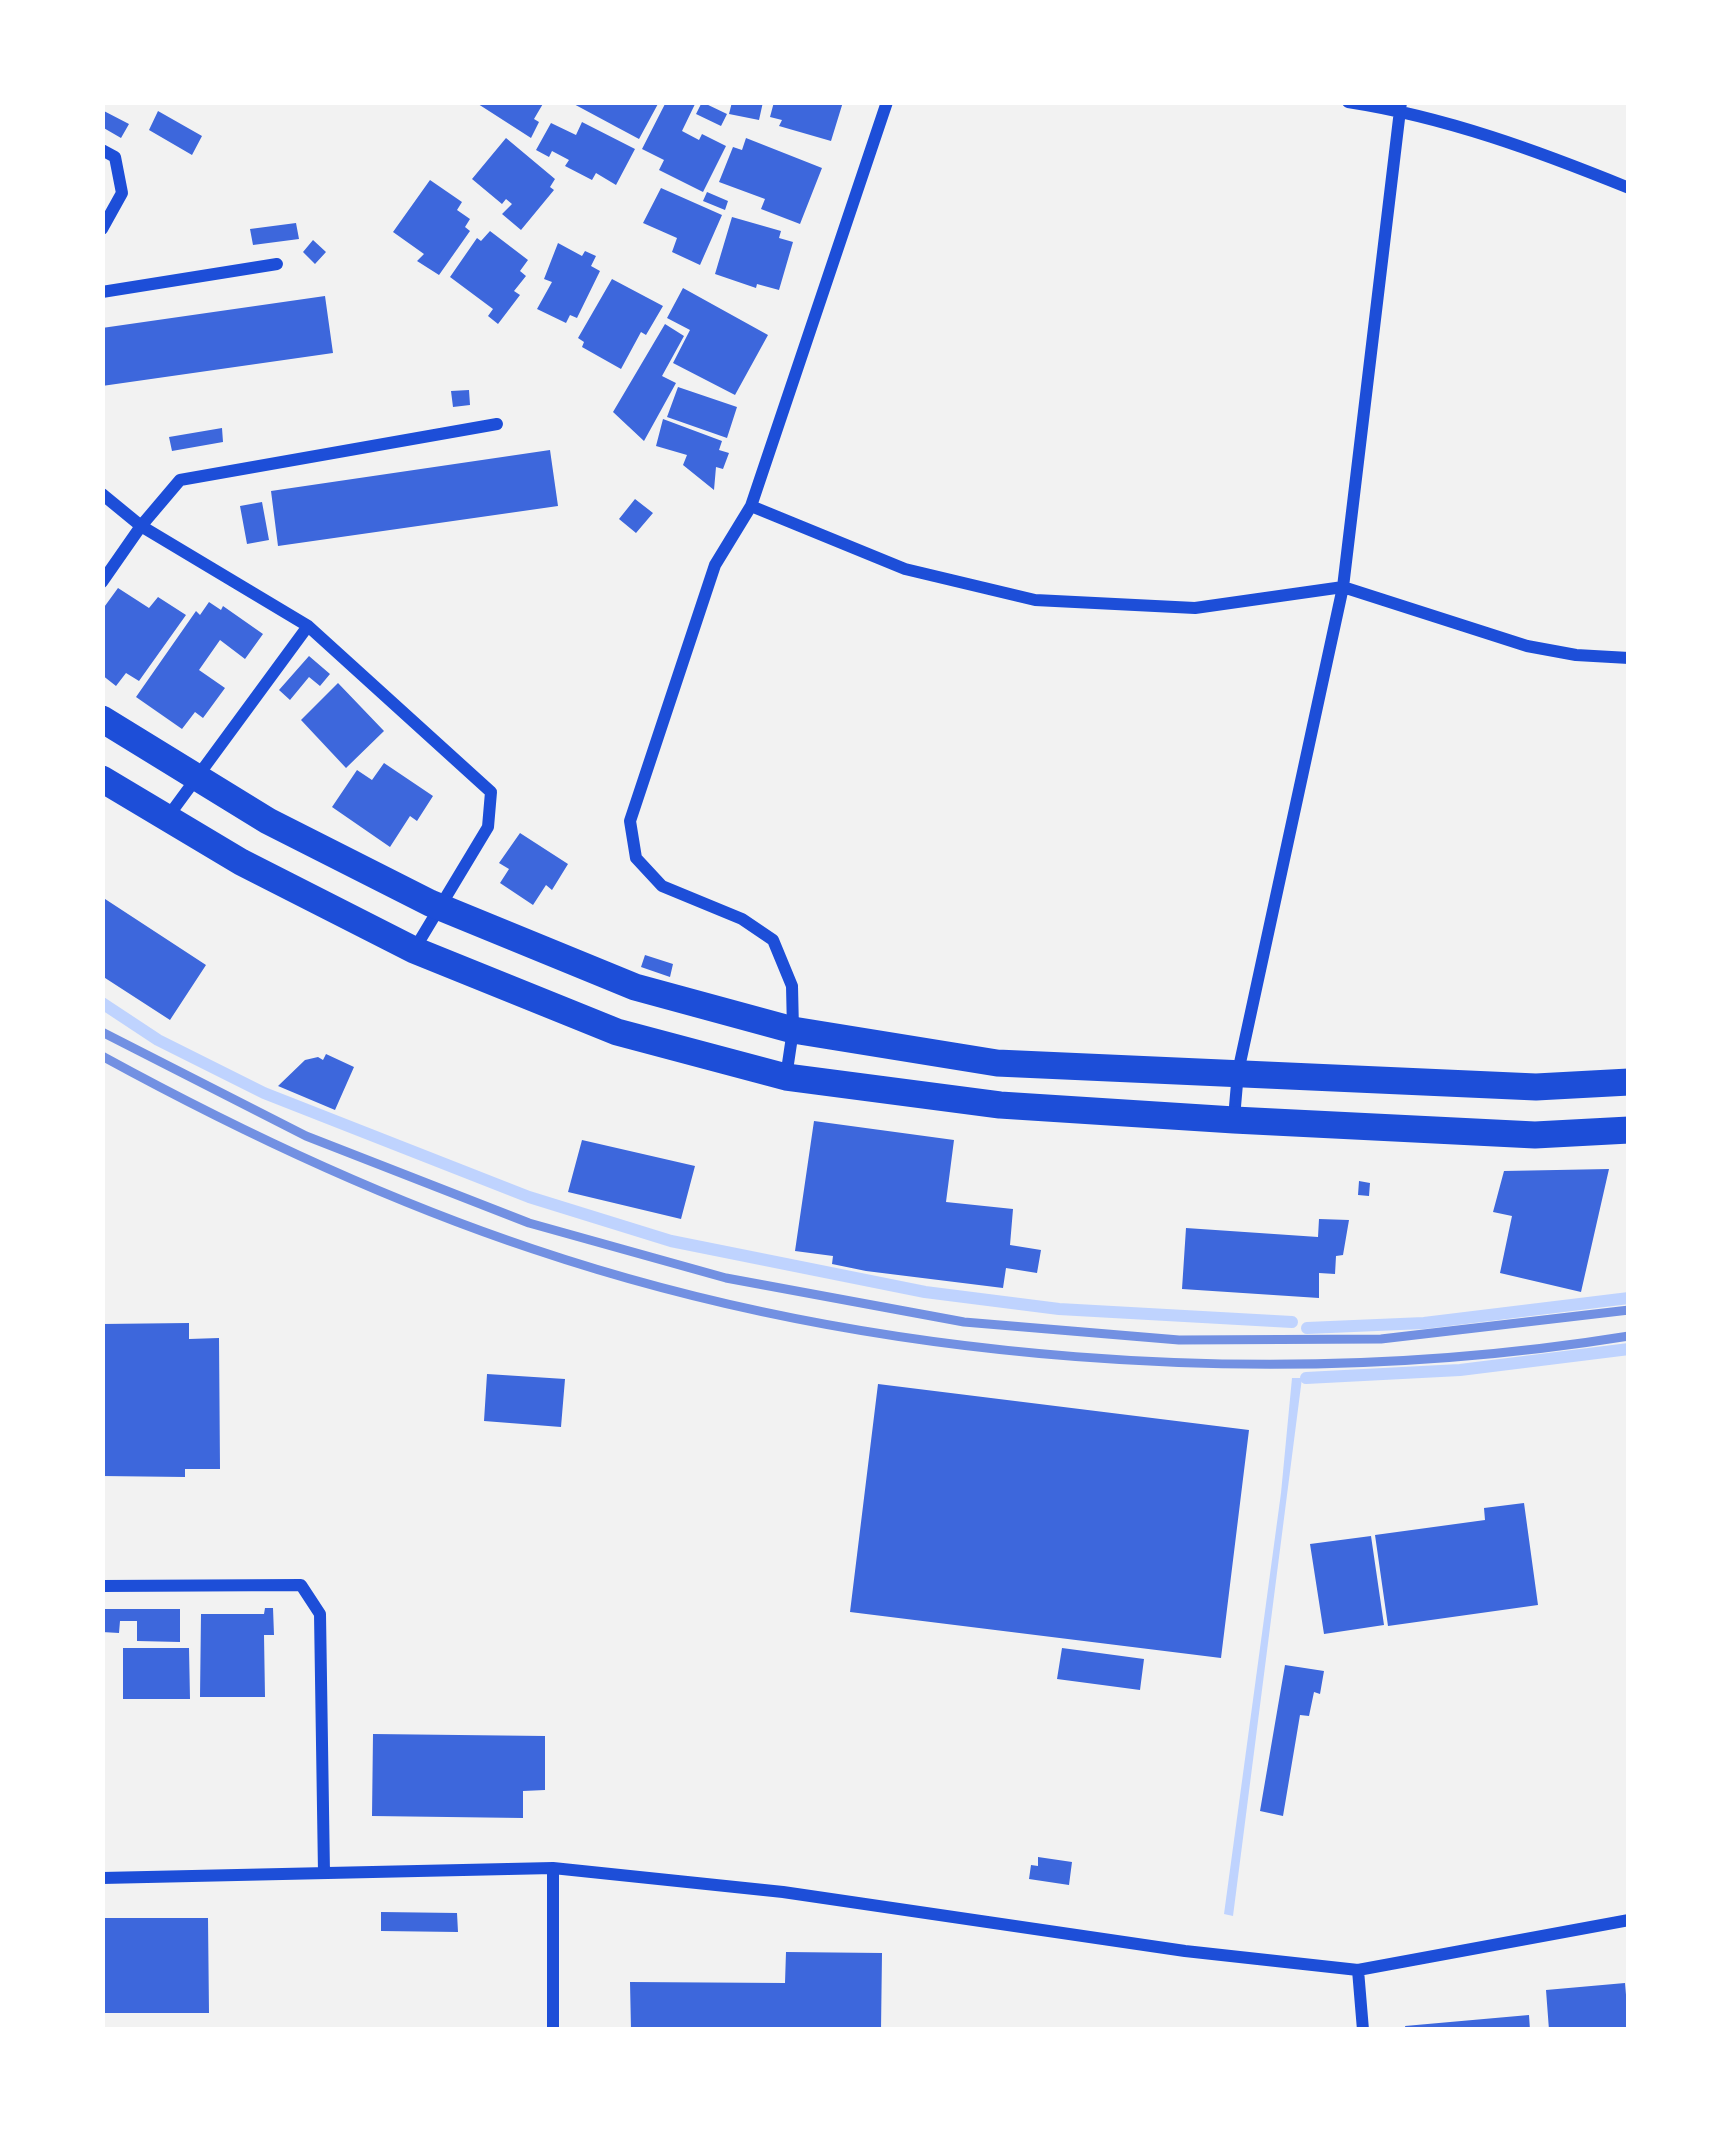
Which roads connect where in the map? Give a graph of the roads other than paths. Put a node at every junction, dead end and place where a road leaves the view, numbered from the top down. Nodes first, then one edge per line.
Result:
1 (887, 102) edge
2 (1348, 102) edge
3 (1400, 106) edge
4 (102, 150) edge
5 (1629, 188) edge
6 (102, 229) edge
7 (277, 263) dead end
8 (102, 292) edge
9 (497, 424) dead end
10 (102, 494) edge
11 (751, 506) junction
12 (141, 526) junction
13 (102, 582) edge
14 (1343, 586) junction
15 (308, 626) junction
16 (1629, 658) edge
17 (102, 719) edge
18 (198, 778) junction
19 (102, 779) edge
20 (167, 818) junction
21 (440, 908) junction
22 (414, 950) junction
23 (793, 1030) junction
24 (1238, 1072) junction
25 (786, 1077) junction
26 (1629, 1082) edge
27 (1234, 1120) junction
28 (1629, 1130) edge
29 (102, 1586) edge
30 (553, 1868) junction
31 (324, 1873) junction
32 (102, 1878) edge
33 (1629, 1920) edge
34 (1358, 1970) junction
35 (554, 2030) edge
36 (1363, 2030) edge

1 - 11 street
2 - 3 street
3 - 5 street
3 - 14 street
4 - 6 street
7 - 8 street
9 - 12 street
10 - 12 street
11 - 14 street
11 - 23 street
12 - 13 street
12 - 15 street
14 - 16 street
14 - 24 street
15 - 18 street
15 - 21 street
17 - 18 highway
18 - 20 street
18 - 21 highway
19 - 20 highway
20 - 22 highway
21 - 22 street
21 - 23 highway
22 - 25 highway
23 - 24 highway
23 - 25 street
24 - 26 highway
24 - 27 street
25 - 27 highway
27 - 28 highway
29 - 31 street
30 - 31 street
30 - 34 street
30 - 35 street
31 - 32 street
33 - 34 street
34 - 36 street

